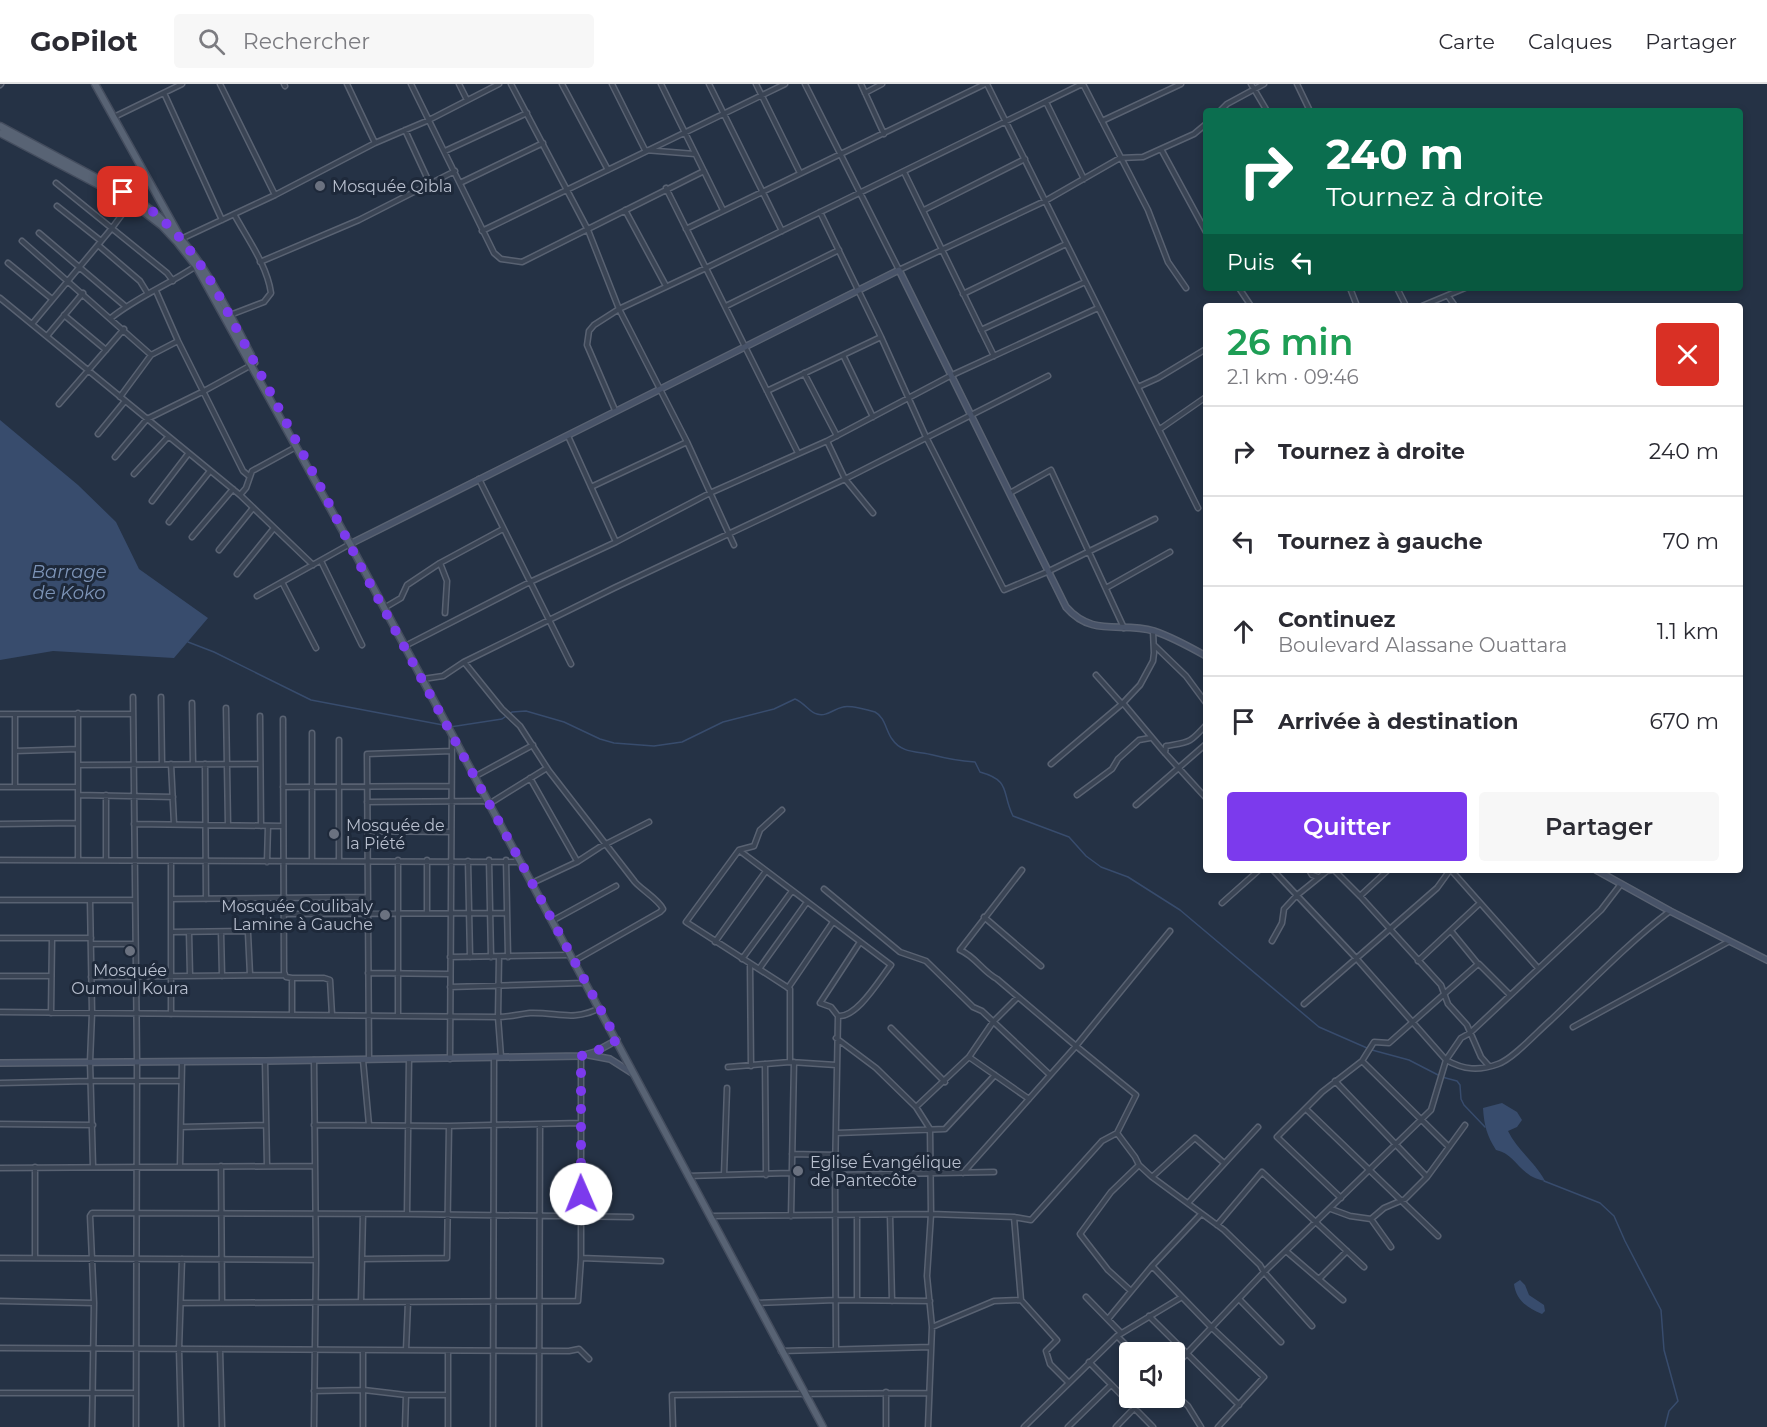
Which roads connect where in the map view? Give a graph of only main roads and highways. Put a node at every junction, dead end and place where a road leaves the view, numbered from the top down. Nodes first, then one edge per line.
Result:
1 (95, 84) edge
2 (0, 126) edge
3 (0, 133) edge
4 (132, 200) junction
5 (161, 201) junction
6 (150, 207) junction
7 (179, 240) junction
8 (253, 364) junction
9 (328, 505) junction
10 (823, 1427) edge

1 - 5 main road
2 - 4 main road
3 - 4 main road
4 - 6 main road
4 - 7 main road
5 - 6 main road
5 - 7 main road
6 - 7 main road
7 - 8 main road
7 - 8 main road
8 - 9 main road
8 - 9 main road
9 - 10 main road

